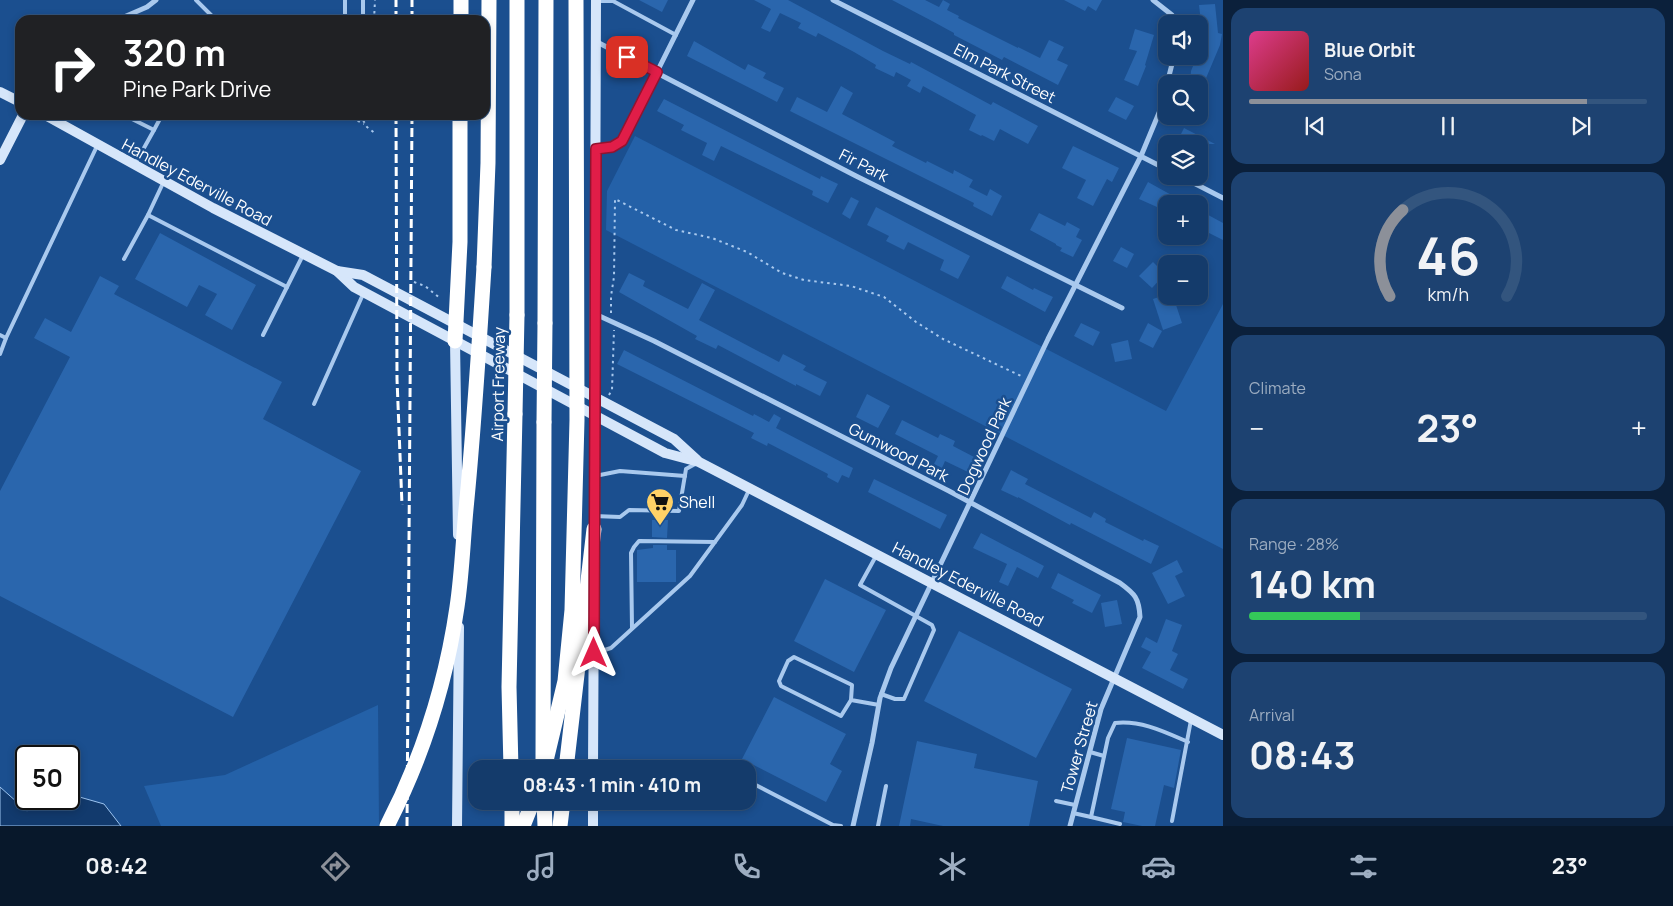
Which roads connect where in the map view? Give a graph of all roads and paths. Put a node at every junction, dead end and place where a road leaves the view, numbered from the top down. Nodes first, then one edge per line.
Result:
1 (156, 0) edge
2 (196, 0) edge
3 (345, 0) edge
4 (363, 0) edge
5 (375, 0) edge
6 (461, 0) edge
7 (489, 0) edge
8 (517, 0) edge
9 (546, 0) edge
10 (576, 0) edge
11 (596, 0) edge
12 (624, 0) edge
13 (693, 0) edge
14 (833, 0) edge
15 (1153, 0) edge
16 (621, 6) junction
17 (129, 15) edge
18 (211, 15) edge
19 (345, 15) edge
20 (363, 15) edge
21 (374, 15) edge
22 (461, 15) edge
23 (489, 15) edge
24 (1172, 15) edge
25 (676, 35) junction
26 (596, 42) junction
27 (657, 72) junction
28 (0, 92) edge
29 (15, 100) edge
30 (1158, 115) edge
31 (20, 120) edge
32 (54, 120) edge
33 (134, 120) edge
34 (145, 120) edge
35 (159, 120) edge
36 (357, 120) edge
37 (363, 120) edge
38 (460, 120) edge
39 (488, 120) edge
40 (142, 124) junction
41 (365, 124) junction
42 (154, 130) junction
43 (376, 134) dead end
44 (98, 145) junction
45 (596, 149) junction
46 (1140, 156) junction
47 (0, 160) edge
48 (135, 165) junction
49 (1158, 165) edge
50 (164, 181) junction
51 (1198, 185) edge
52 (1223, 198) edge
53 (148, 215) junction
54 (303, 254) junction
55 (124, 259) dead end
56 (337, 271) junction
57 (414, 282) dead end
58 (1075, 285) junction
59 (287, 287) junction
60 (364, 292) junction
61 (441, 299) dead end
62 (1122, 308) dead end
63 (595, 314) junction
64 (613, 321) junction
65 (456, 324) junction
66 (0, 335) edge
67 (263, 335) dead end
68 (6, 338) junction
69 (455, 341) junction
70 (0, 354) edge
71 (1029, 379) junction
72 (594, 398) junction
73 (314, 404) dead end
74 (608, 404) junction
75 (594, 414) junction
76 (699, 462) junction
77 (594, 476) junction
78 (685, 476) junction
79 (750, 488) junction
80 (971, 503) junction
81 (594, 522) junction
82 (715, 542) junction
83 (877, 554) junction
84 (932, 582) junction
85 (916, 616) junction
86 (632, 628) junction
87 (594, 653) junction
88 (1114, 677) junction
89 (881, 694) junction
90 (852, 700) junction
91 (879, 705) junction
92 (1192, 718) junction
93 (1223, 734) edge
94 (1188, 742) junction
95 (1090, 752) junction
96 (1104, 756) junction
97 (511, 760) edge
98 (544, 760) edge
99 (546, 760) edge
100 (567, 760) edge
101 (593, 760) edge
102 (756, 785) edge
103 (886, 786) dead end
104 (1056, 801) dead end
105 (1075, 805) junction
106 (512, 810) edge
107 (529, 810) edge
108 (544, 810) edge
109 (562, 810) edge
110 (593, 810) edge
111 (1073, 813) junction
112 (1091, 817) junction
113 (1172, 820) dead end
114 (1120, 824) dead end
115 (387, 826) edge
116 (457, 826) edge
117 (512, 826) edge
118 (523, 826) edge
119 (545, 826) edge
120 (560, 826) edge
121 (593, 826) edge
122 (841, 826) edge
123 (853, 826) edge
124 (878, 826) edge
125 (1070, 826) edge

1 - 17 street
2 - 18 lane
3 - 19 lane
4 - 20 lane
5 - 21 path
6 - 22 highway
7 - 23 highway, bridge
8 - 97 highway, Airport Freeway, bridge
9 - 98 highway, bridge
10 - 99 highway, bridge
11 - 16 lane
11 - 26 main road
12 - 16 lane
13 - 25 street
14 - 46 street, Elm Park Street
15 - 24 street
16 - 25 lane
25 - 27 street
26 - 27 street, Fir Park
26 - 45 main road
27 - 45 street
27 - 58 street, Fir Park
28 - 29 main road
30 - 46 street, Dogwood Park
31 - 47 main road
32 - 44 main road, Handley Ederville Road
33 - 40 lane
34 - 40 lane
35 - 42 lane
36 - 41 path
37 - 41 path
38 - 65 highway
39 - 115 highway, bridge
40 - 42 lane
41 - 43 path
42 - 48 lane
44 - 48 main road, Handley Ederville Road
44 - 68 lane
45 - 63 main road
46 - 49 street, Elm Park Street
46 - 58 street, Dogwood Park
48 - 50 main road, Handley Ederville Road
50 - 53 lane
50 - 54 main road, Handley Ederville Road
51 - 52 street
53 - 55 lane
53 - 59 lane
54 - 56 main road, Handley Ederville Road
54 - 59 lane
56 - 60 main road, Handley Ederville Road
56 - 65 main road, Handley Ederville Road
57 - 61 path
58 - 62 street, Fir Park
58 - 71 street, Dogwood Park
59 - 67 lane
60 - 69 main road, Handley Ederville Road
60 - 73 lane
63 - 64 street, Gumwood Park
63 - 72 main road
64 - 71 path
64 - 74 path
64 - 80 street, Gumwood Park
65 - 69 highway
65 - 72 main road, Handley Ederville Road
66 - 68 lane
68 - 70 lane
69 - 75 main road, Handley Ederville Road
69 - 116 main road
71 - 80 street, Dogwood Park
72 - 74 main road, Handley Ederville Road
72 - 75 main road
74 - 76 main road, Handley Ederville Road
75 - 76 main road, Handley Ederville Road
75 - 77 main road
76 - 78 lane
76 - 79 main road, Handley Ederville Road
77 - 78 lane
77 - 81 main road
78 - 81 lane
79 - 82 lane
79 - 83 main road, Handley Ederville Road
80 - 84 street, Dogwood Park
80 - 88 street, Gumwood Park
81 - 87 main road
81 - 100 highway
82 - 86 lane
82 - 86 lane
83 - 84 main road, Handley Ederville Road
83 - 85 lane
84 - 85 street, Dogwood Park
84 - 88 main road, Handley Ederville Road
85 - 89 street, Dogwood Park
85 - 89 lane
86 - 87 lane
87 - 101 main road
88 - 92 main road, Handley Ederville Road
88 - 95 street, Tower Street
89 - 91 street, Dogwood Park
90 - 90 lane
90 - 91 lane
91 - 123 street, Dogwood Park
92 - 93 main road, Handley Ederville Road
92 - 94 lane
94 - 96 lane
94 - 113 lane
95 - 96 lane
95 - 105 street, Tower Street
96 - 112 lane
102 - 122 lane
103 - 124 lane
104 - 105 lane
105 - 111 street, Tower Street
106 - 117 highway
107 - 118 highway
108 - 119 highway
109 - 120 highway
110 - 121 main road
111 - 112 lane
111 - 125 street, Tower Street
112 - 114 lane

